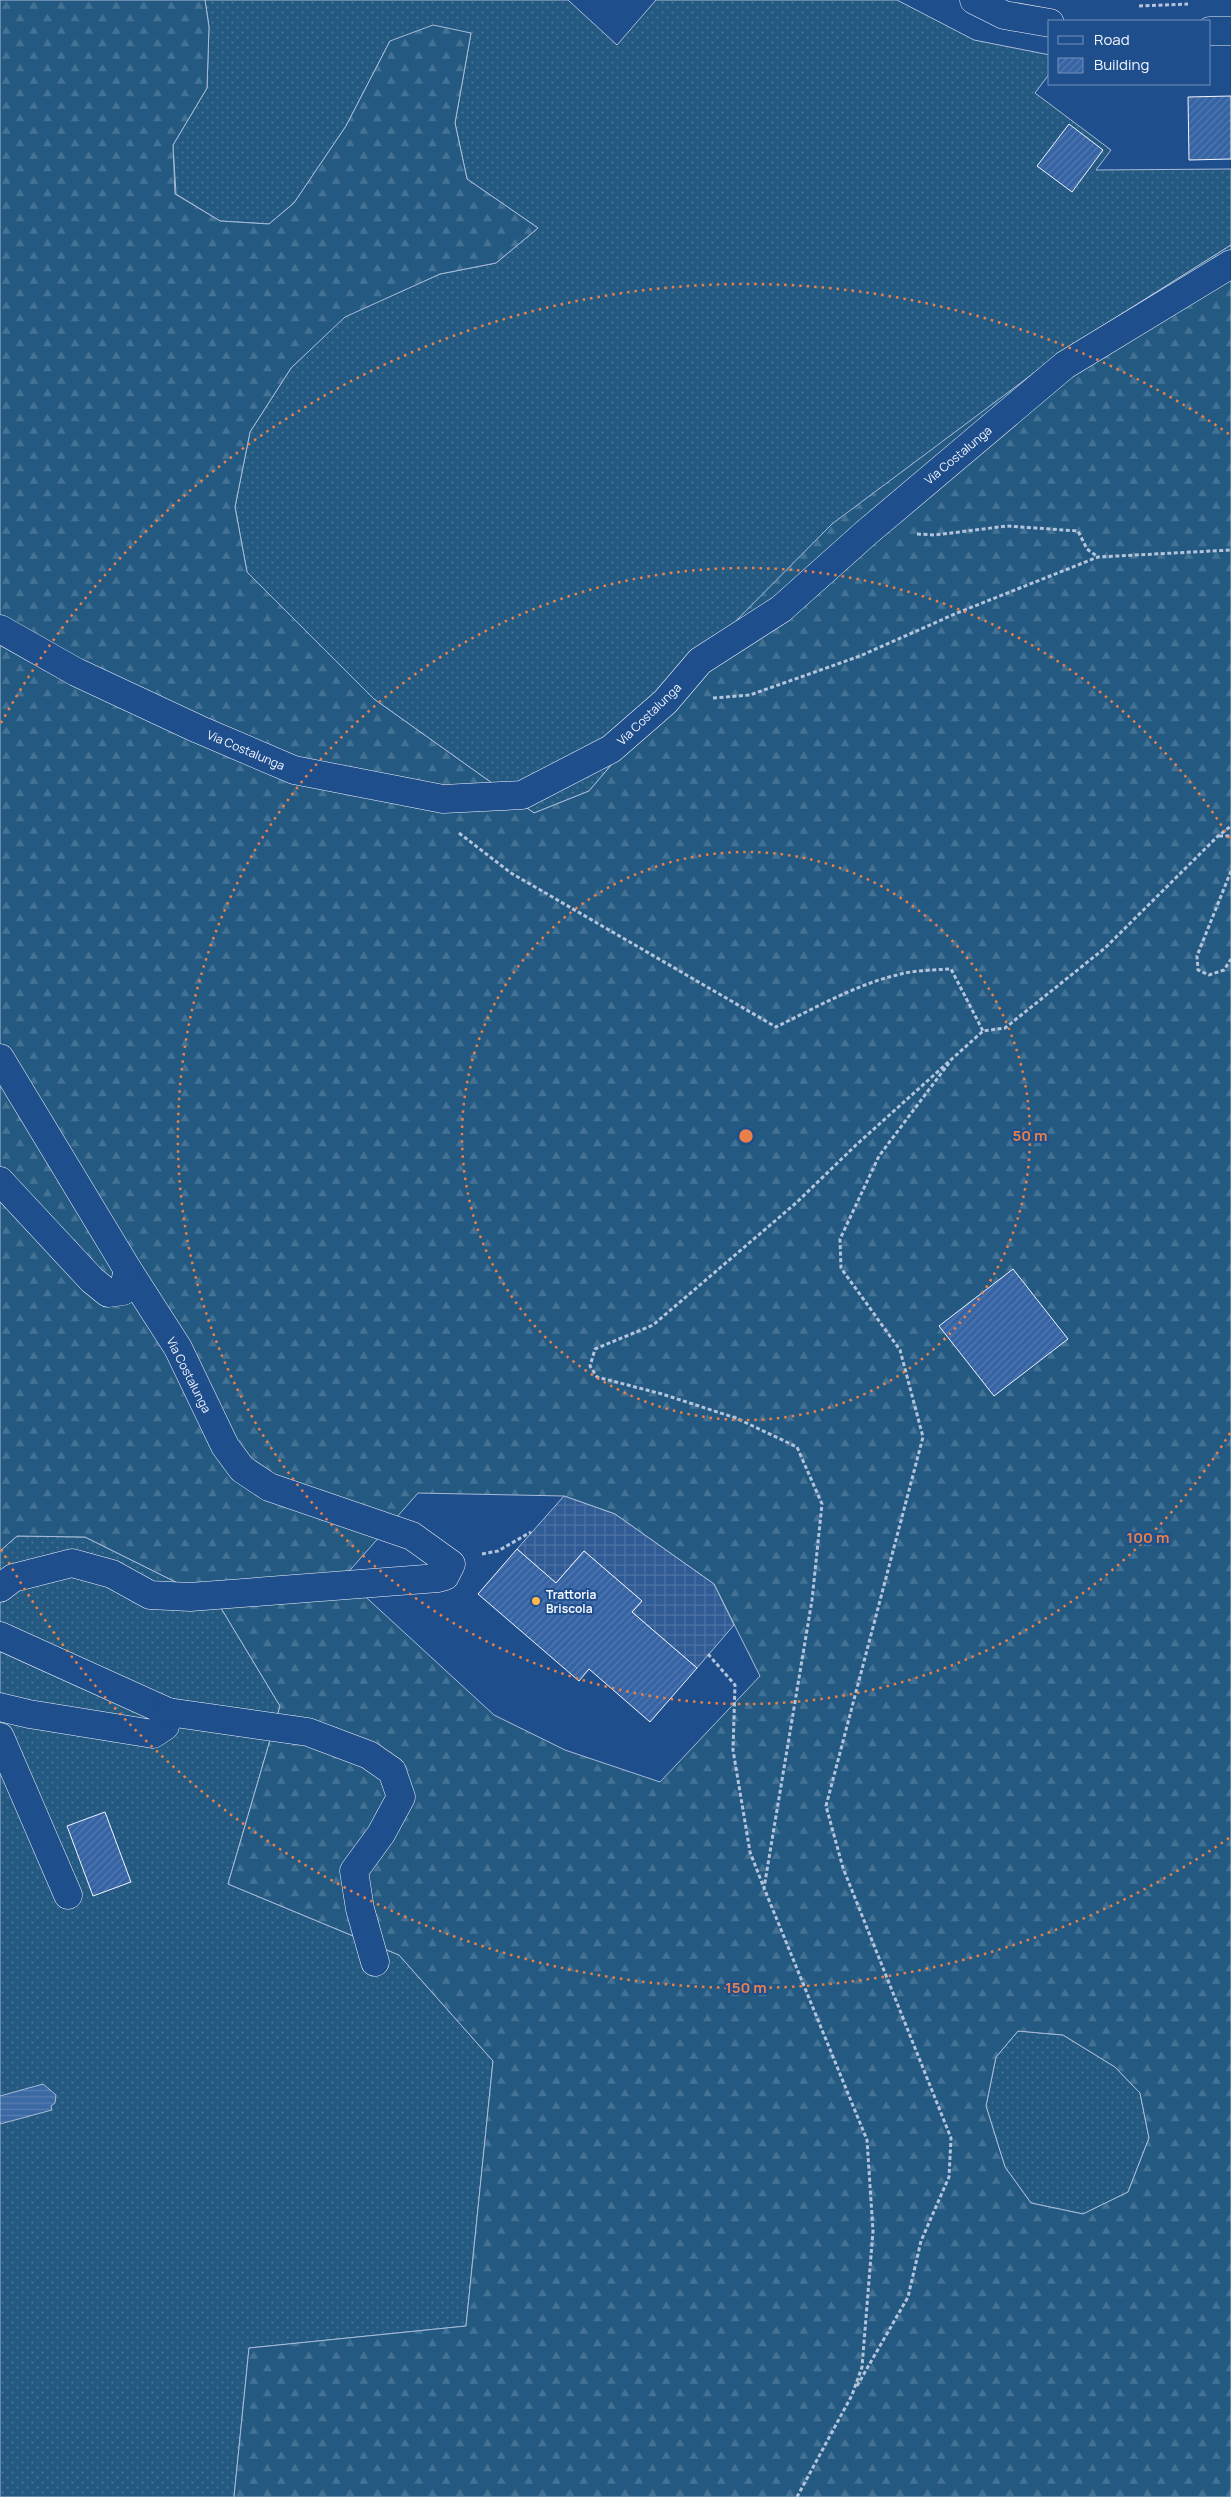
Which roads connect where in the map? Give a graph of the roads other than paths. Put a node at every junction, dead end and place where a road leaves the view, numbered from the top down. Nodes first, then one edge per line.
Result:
1 (974, 0) edge
2 (1048, 23) edge
3 (1211, 31) edge
4 (1231, 31) edge
5 (1231, 264) edge
6 (0, 629) edge
7 (0, 1058) edge
8 (0, 1181) edge
9 (128, 1270) junction
10 (0, 1588) edge
11 (0, 1636) edge
12 (0, 1707) edge
13 (168, 1712) junction
14 (0, 1737) edge
15 (68, 1895) dead end
16 (374, 1962) dead end

1 - 2 street
3 - 4 street
5 - 6 street, Via Costalunga
7 - 9 street, Via Costalunga
8 - 9 street
9 - 10 street, Via Costalunga
11 - 13 street
12 - 13 street
13 - 16 street
14 - 15 street

